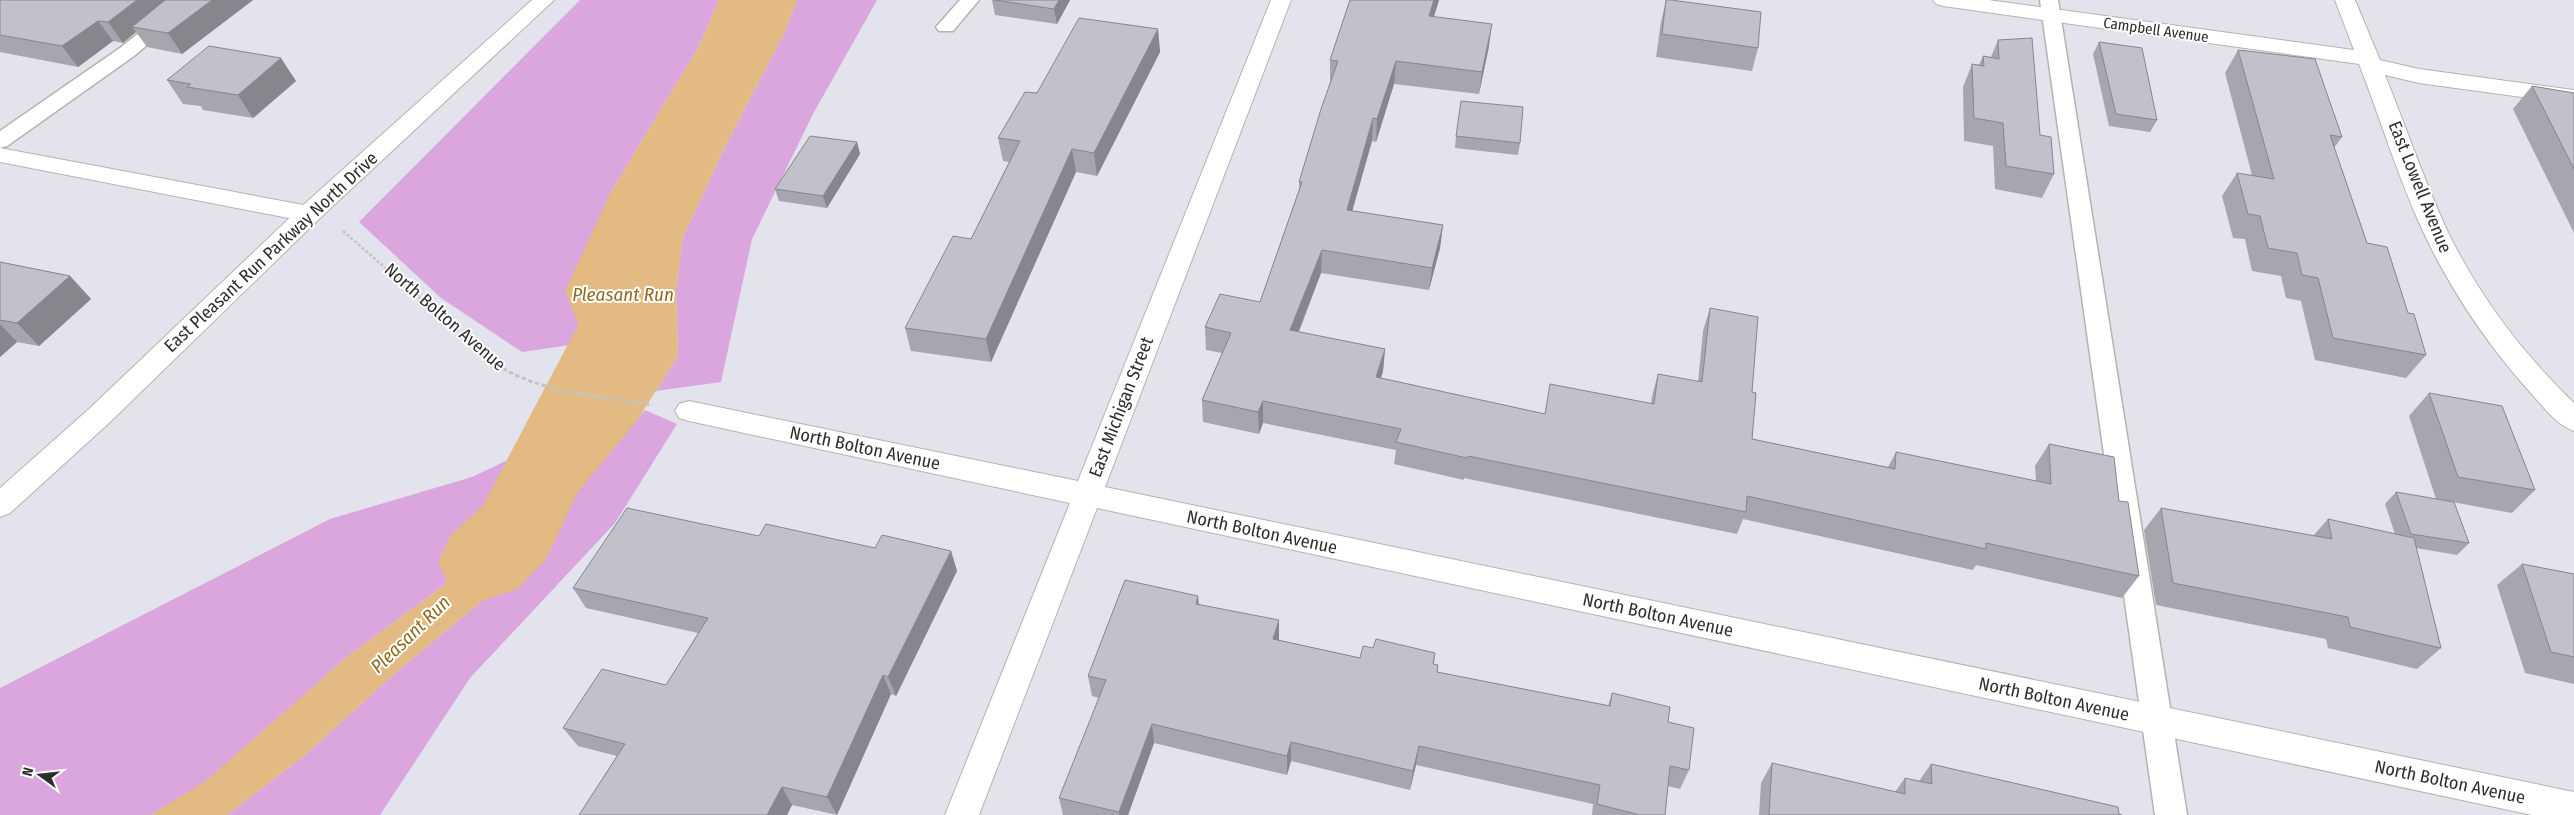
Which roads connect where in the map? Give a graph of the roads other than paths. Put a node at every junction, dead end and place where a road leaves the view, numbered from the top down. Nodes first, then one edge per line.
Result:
1 (192, 0) edge
2 (544, 0) edge
3 (970, 0) edge
4 (1280, 0) edge
5 (1943, 0) edge
6 (2345, 0) edge
7 (2050, 8) edge
8 (946, 27) dead end
9 (2371, 62) junction
10 (2574, 97) edge
11 (0, 141) edge
12 (0, 155) edge
13 (309, 214) junction
14 (689, 411) road end
15 (2574, 420) edge
16 (1087, 495) junction
17 (0, 505) edge
18 (2156, 720) junction
19 (2574, 808) edge
20 (962, 815) edge
21 (2171, 815) edge

1 - 11 lane
2 - 13 street, East Pleasant Run Parkway North Drive
3 - 8 lane
4 - 16 street, East Michigan Street
5 - 7 street, Campbell Avenue
6 - 9 street, East Lowell Avenue
7 - 9 street, Campbell Avenue
7 - 18 lane
9 - 10 street, Campbell Avenue
9 - 15 street, East Lowell Avenue
12 - 13 street
13 - 17 street, East Pleasant Run Parkway North Drive
14 - 16 street, North Bolton Avenue
16 - 18 street, North Bolton Avenue
16 - 20 street, East Michigan Street
18 - 19 street, North Bolton Avenue
18 - 21 lane

